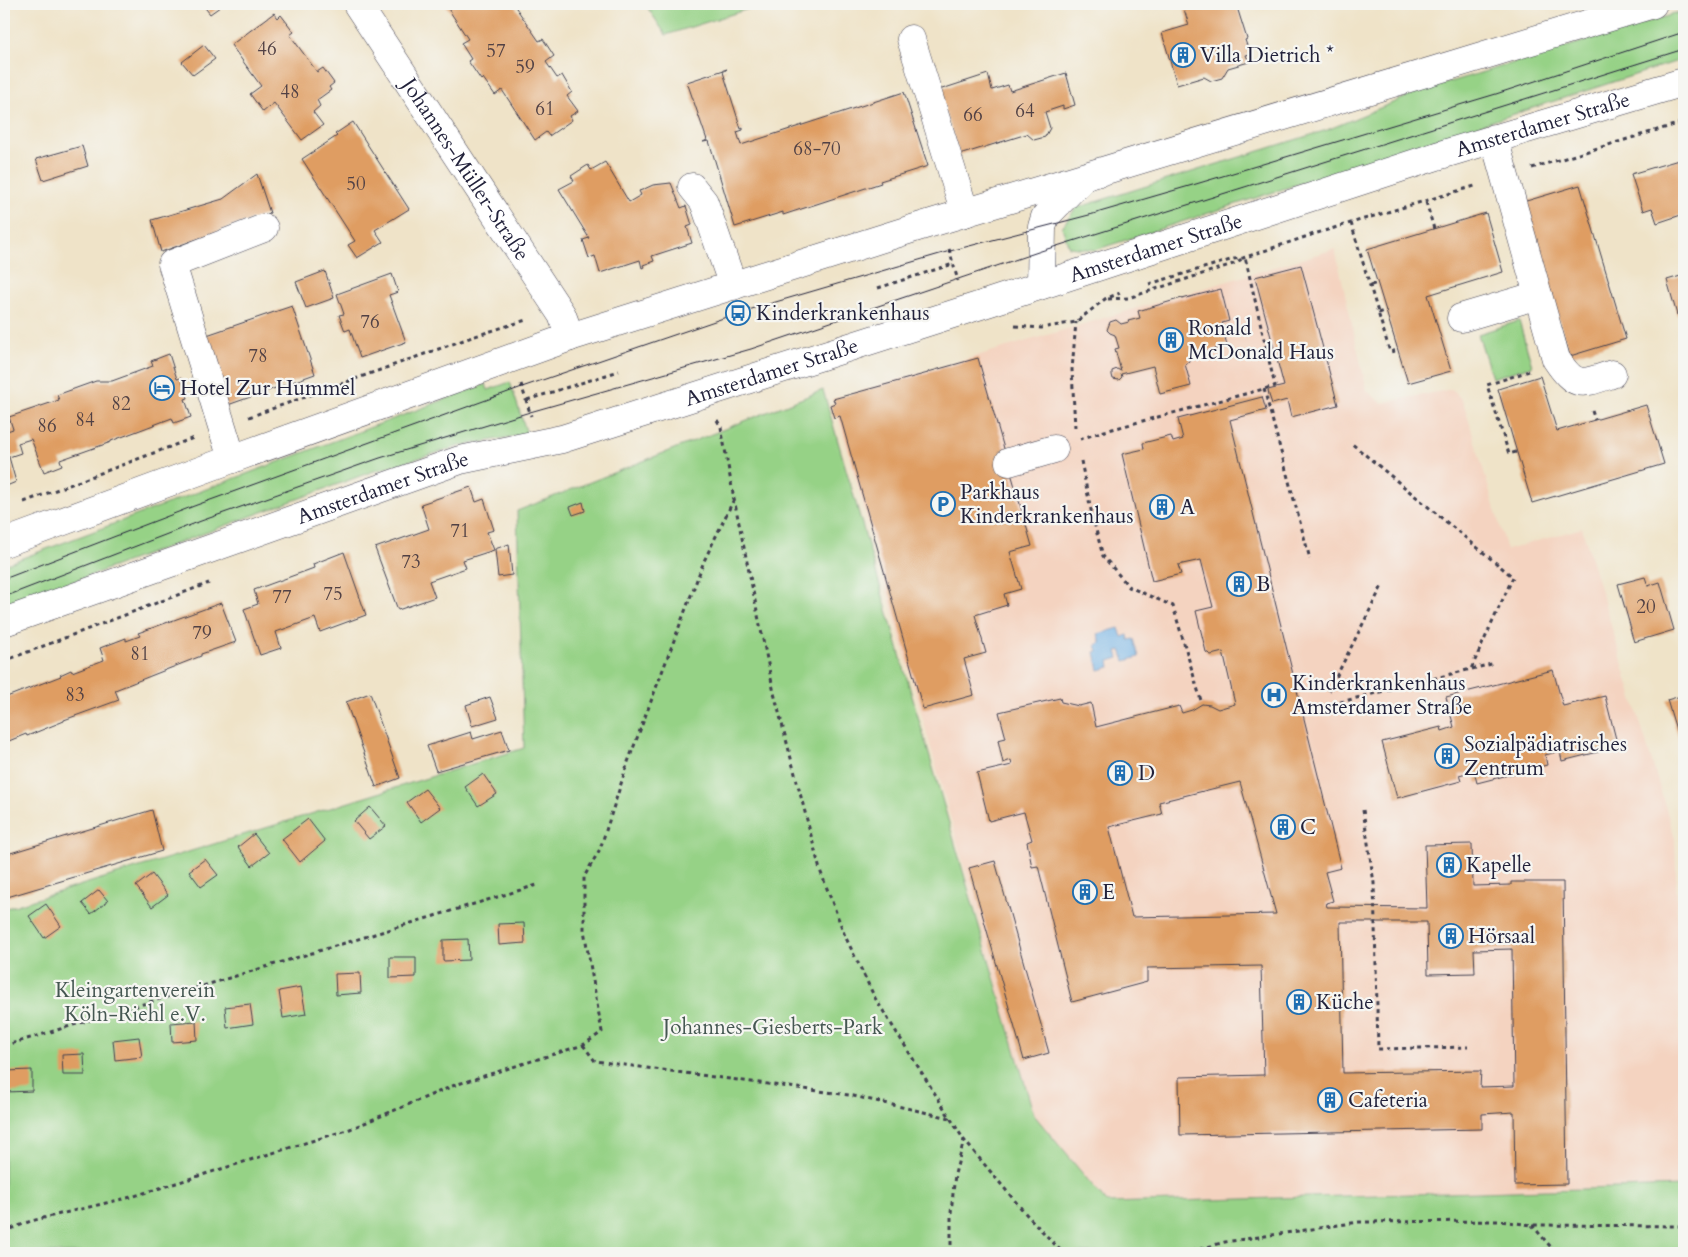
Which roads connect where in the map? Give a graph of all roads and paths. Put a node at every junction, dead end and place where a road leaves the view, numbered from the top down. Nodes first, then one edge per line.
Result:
1 (357, 4) edge
2 (1653, 4) edge
3 (911, 39) dead end
4 (1684, 82) edge
5 (1684, 122) edge
6 (1494, 138) junction
7 (1085, 176) junction
8 (1505, 177) junction
9 (692, 187) dead end
10 (1426, 202) junction
11 (965, 213) junction
12 (1351, 223) junction
13 (264, 228) dead end
14 (1434, 229) dead end
15 (948, 244) dead end
16 (1244, 258) junction
17 (953, 264) junction
18 (1378, 283) dead end
19 (1041, 285) junction
20 (1144, 285) dead end
21 (1371, 285) junction
22 (733, 286) junction
23 (959, 286) dead end
24 (878, 288) dead end
25 (1126, 290) dead end
26 (1538, 296) junction
27 (1386, 310) dead end
28 (1378, 313) junction
29 (1461, 318) dead end
30 (1076, 322) dead end
31 (566, 326) junction
32 (480, 334) junction
33 (1398, 350) dead end
34 (490, 366) junction
35 (619, 371) dead end
36 (1531, 371) dead end
37 (1612, 374) dead end
38 (520, 380) dead end
39 (1264, 389) junction
40 (527, 400) junction
41 (714, 415) dead end
42 (532, 422) dead end
43 (222, 427) junction
44 (1351, 443) dead end
45 (1065, 445) junction
46 (1516, 452) dead end
47 (232, 459) junction
48 (1009, 462) dead end
49 (734, 499) junction
50 (18, 504) dead end
51 (4, 543) edge
52 (1310, 559) dead end
53 (1383, 584) dead end
54 (4, 622) edge
55 (1495, 663) dead end
56 (1471, 669) junction
57 (1328, 691) dead end
58 (1202, 704) dead end
59 (1309, 710) dead end
60 (1363, 810) dead end
61 (537, 885) dead end
62 (583, 1045) junction
63 (4, 1046) edge
64 (1468, 1047) dead end
65 (950, 1118) junction
66 (964, 1140) junction
67 (1532, 1225) junction
68 (1684, 1226) edge
69 (4, 1232) edge
70 (951, 1253) edge
71 (1063, 1253) edge
72 (1185, 1253) edge
73 (1556, 1253) edge

1 - 31 main road, Johannes-Müller-Straße
2 - 7 main road
3 - 11 main road
4 - 6 main road, Amsterdamer Straße
5 - 8 path
6 - 8 main road
6 - 19 main road, Amsterdamer Straße
7 - 11 main road
7 - 19 main road
8 - 10 path
8 - 26 main road
9 - 22 main road
10 - 12 path
10 - 14 path
11 - 22 main road
12 - 16 path
12 - 21 path
13 - 43 main road
15 - 17 path
16 - 20 path
16 - 25 path
16 - 39 path
17 - 23 path
17 - 24 path
18 - 21 path
19 - 54 main road, Amsterdamer Straße
21 - 28 path
22 - 31 main road
26 - 29 main road
26 - 37 main road
27 - 28 path
28 - 33 path
30 - 45 path
31 - 32 path
31 - 34 main road
32 - 34 path
32 - 43 path
34 - 47 main road
35 - 40 path
36 - 46 path
38 - 40 path
39 - 45 path
39 - 52 path
40 - 42 path
41 - 49 path
43 - 47 main road
43 - 50 path
44 - 56 path
45 - 48 main road
45 - 58 path
47 - 51 main road
49 - 62 path
49 - 65 path
53 - 57 path
55 - 56 path
56 - 59 path
60 - 64 path
61 - 63 path
62 - 65 path
62 - 69 path
65 - 66 path
66 - 70 path
66 - 71 path
67 - 68 path
67 - 72 path
67 - 73 path

